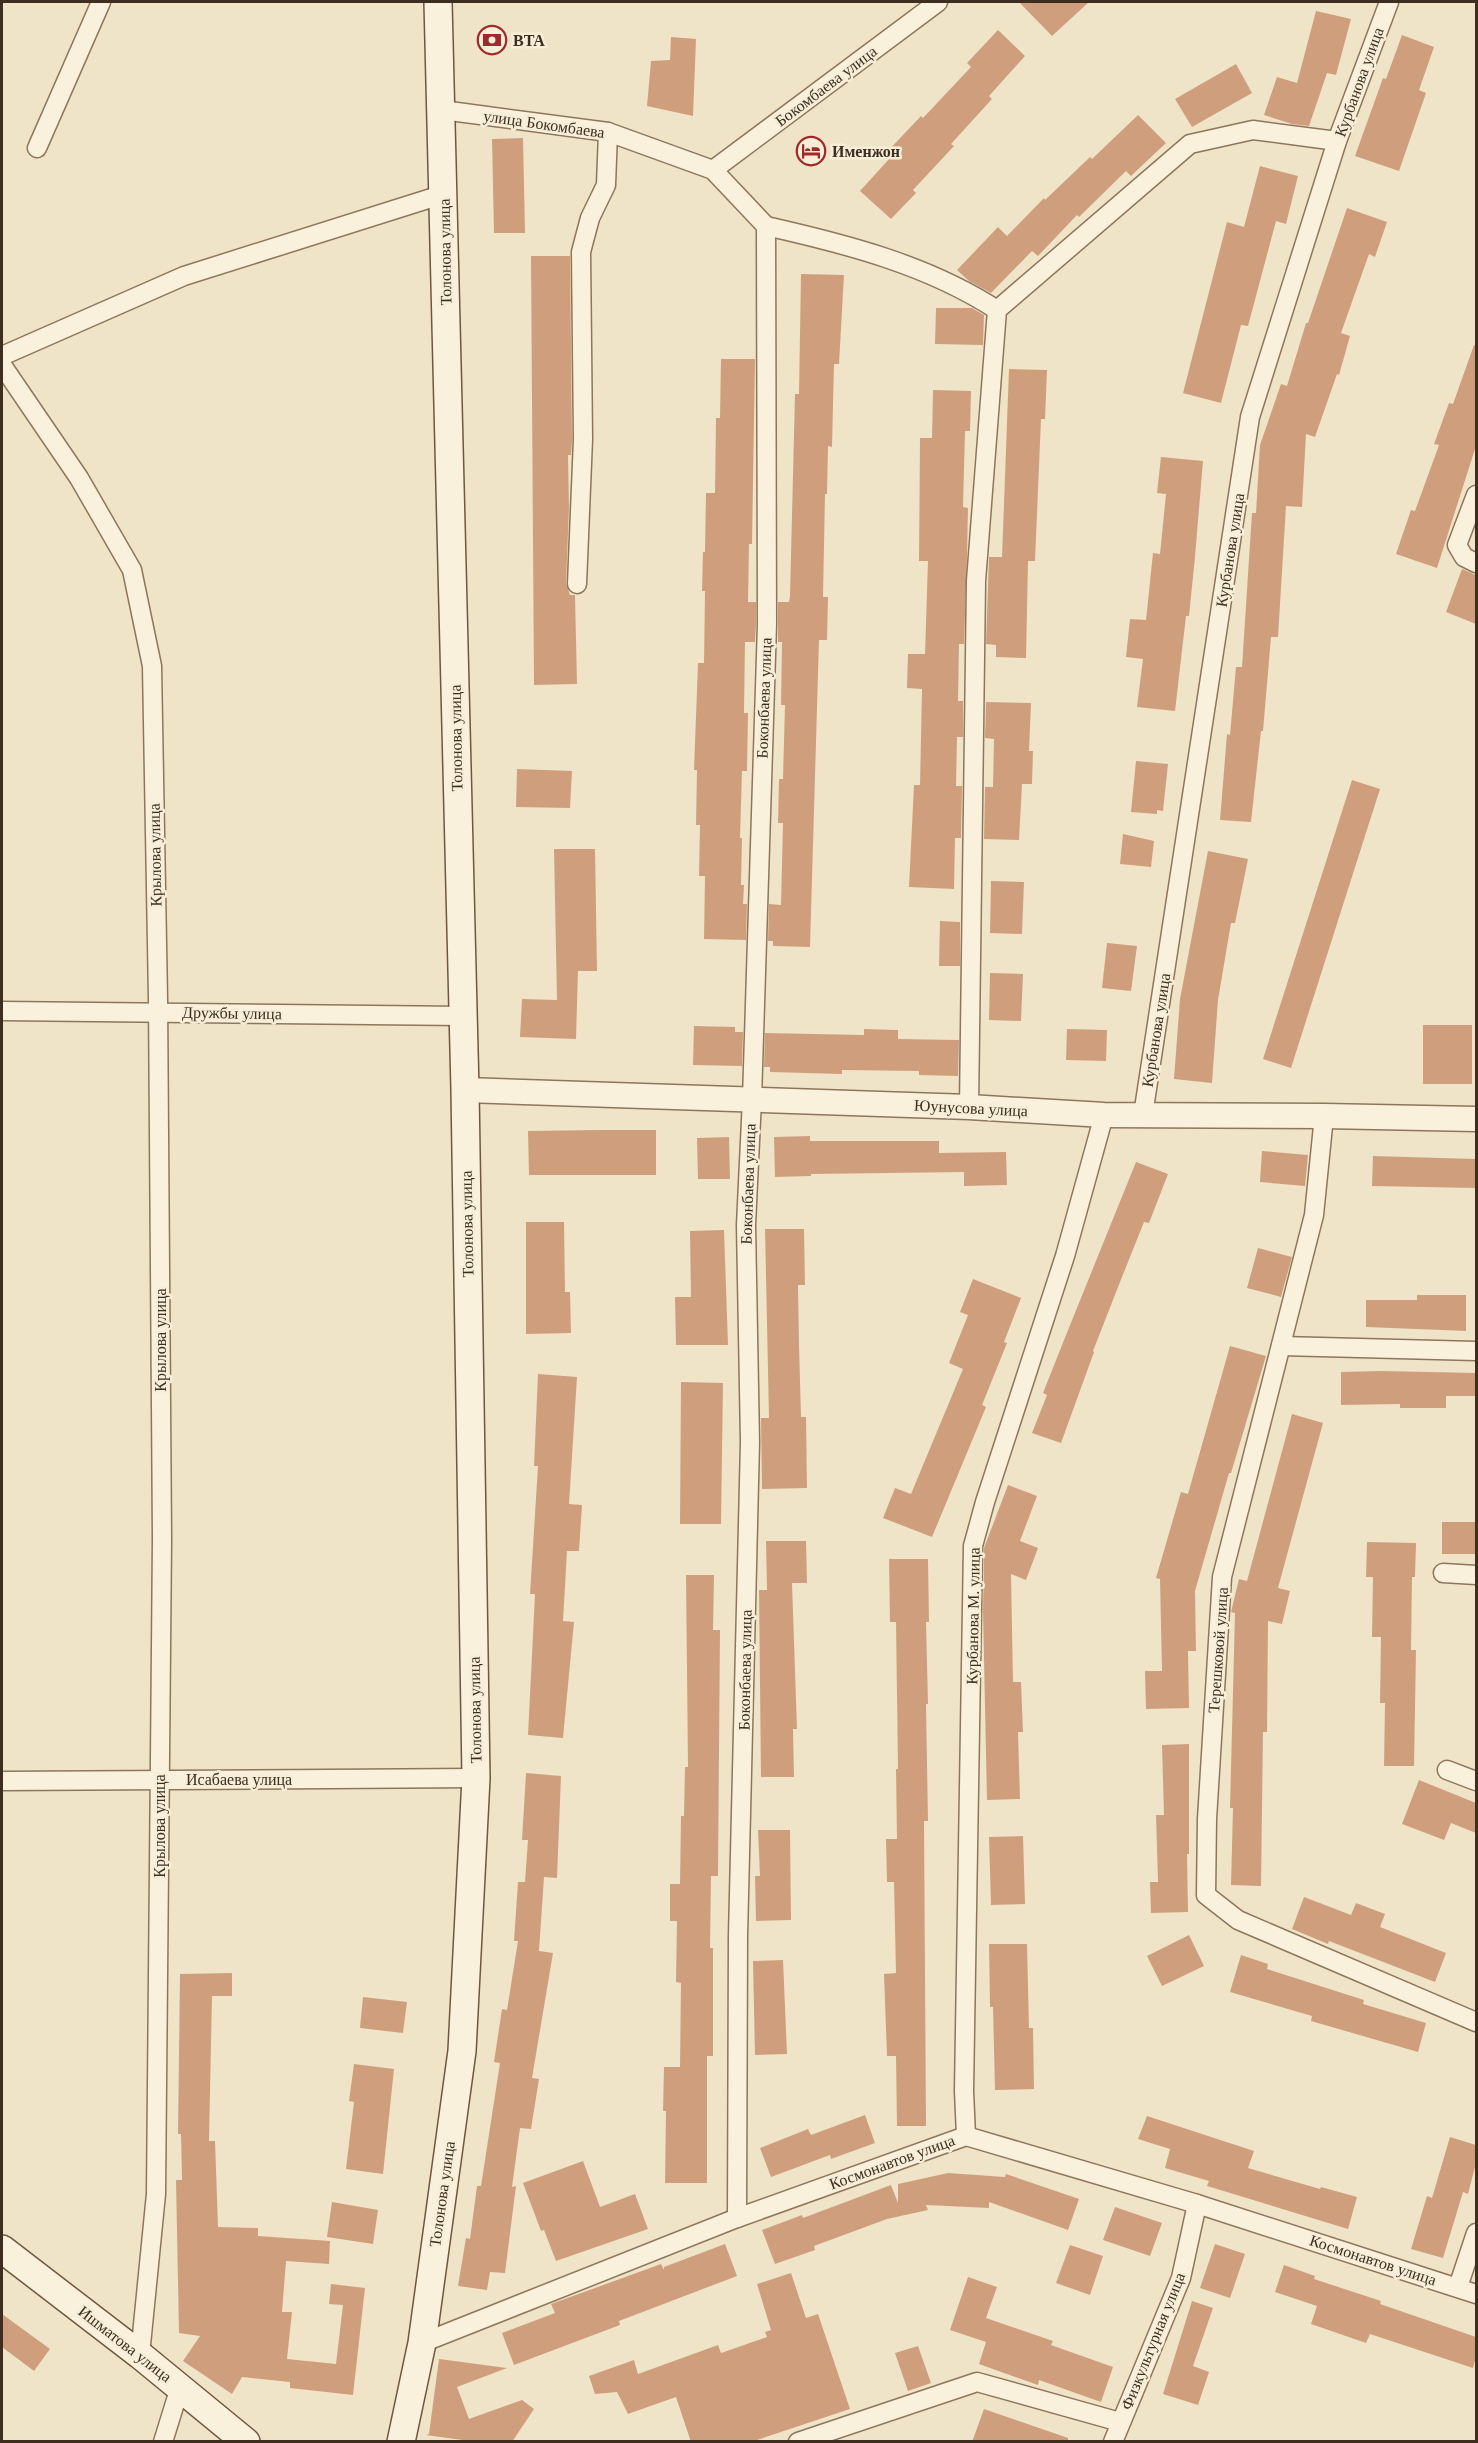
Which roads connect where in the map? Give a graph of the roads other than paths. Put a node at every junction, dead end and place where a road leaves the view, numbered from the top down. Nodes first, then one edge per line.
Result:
1 (101, 2) edge
2 (438, 2) edge
3 (938, 2) edge
4 (1389, 2) edge
5 (442, 110) junction
6 (608, 132) junction
7 (1336, 141) junction
8 (37, 148) dead end
9 (713, 170) junction
10 (444, 194) junction
11 (766, 226) junction
12 (997, 310) junction
13 (2, 356) edge
14 (2, 365) edge
15 (1476, 495) edge
16 (1476, 563) edge
17 (577, 584) dead end
18 (2, 1011) edge
19 (158, 1012) junction
20 (463, 1016) junction
21 (465, 1090) junction
22 (752, 1100) junction
23 (969, 1107) junction
24 (1104, 1115) junction
25 (1143, 1115) junction
26 (1324, 1116) junction
27 (1476, 1119) edge
28 (1281, 1346) junction
29 (1476, 1351) edge
30 (1443, 1573) dead end
31 (1476, 1575) edge
32 (1447, 1770) dead end
33 (476, 1778) junction
34 (160, 1779) junction
35 (2, 1781) edge
36 (1476, 1781) edge
37 (1476, 2022) edge
38 (966, 2136) junction
39 (1197, 2204) junction
40 (738, 2218) junction
41 (1476, 2233) edge
42 (2, 2249) edge
43 (1458, 2287) junction
44 (1476, 2294) edge
45 (422, 2343) junction
46 (140, 2355) junction
47 (180, 2387) junction
48 (1120, 2422) junction
49 (163, 2442) edge
50 (246, 2442) edge
51 (400, 2442) edge
52 (798, 2442) edge
53 (1113, 2442) edge

1 - 8 street
2 - 5 main road, Толонова улица
3 - 9 street, Бокомбаева улица
4 - 7 street, Курбанова улица
5 - 6 street, улица Бокомбаева
5 - 10 main road, Толонова улица
6 - 9 street, улица Бокомбаева
6 - 17 street
7 - 12 street
7 - 25 street, Курбанова улица
9 - 11 street
10 - 13 street
10 - 20 main road, Толонова улица
11 - 12 street
11 - 22 street, Боконбаева улица
12 - 23 street
14 - 19 street, Крылова улица
15 - 16 street
18 - 19 street, Дружбы улица
19 - 20 street, Дружбы улица
19 - 34 street, Крылова улица
20 - 21 main road, Толонова улица
21 - 22 street, Юунусова улица
21 - 33 main road, Толонова улица
22 - 23 street, Юунусова улица
22 - 40 street, Боконбаева улица
23 - 24 street, Юунусова улица
24 - 25 street, Юунусова улица
24 - 38 street, Курбанова М. улица
25 - 26 street, Юунусова улица
26 - 27 street, Юунусова улица
26 - 28 street, Терешковой улица
28 - 29 street
28 - 37 street, Терешковой улица
30 - 31 street
32 - 36 street
33 - 34 street, Исабаева улица
33 - 45 main road, Толонова улица
34 - 35 street, Исабаева улица
34 - 46 street, Крылова улица
38 - 39 street, Космонавтов улица
38 - 40 street, Космонавтов улица
39 - 43 street, Космонавтов улица
39 - 48 street, Физкультурная улица
40 - 45 street, Космонавтов улица
41 - 43 street
42 - 46 main road, Ишматова улица
43 - 44 street, Космонавтов улица
45 - 51 main road, Толонова улица
46 - 47 main road, Ишматова улица
47 - 49 street
47 - 50 main road, Ишматова улица
48 - 52 street
48 - 53 street, Физкультурная улица

